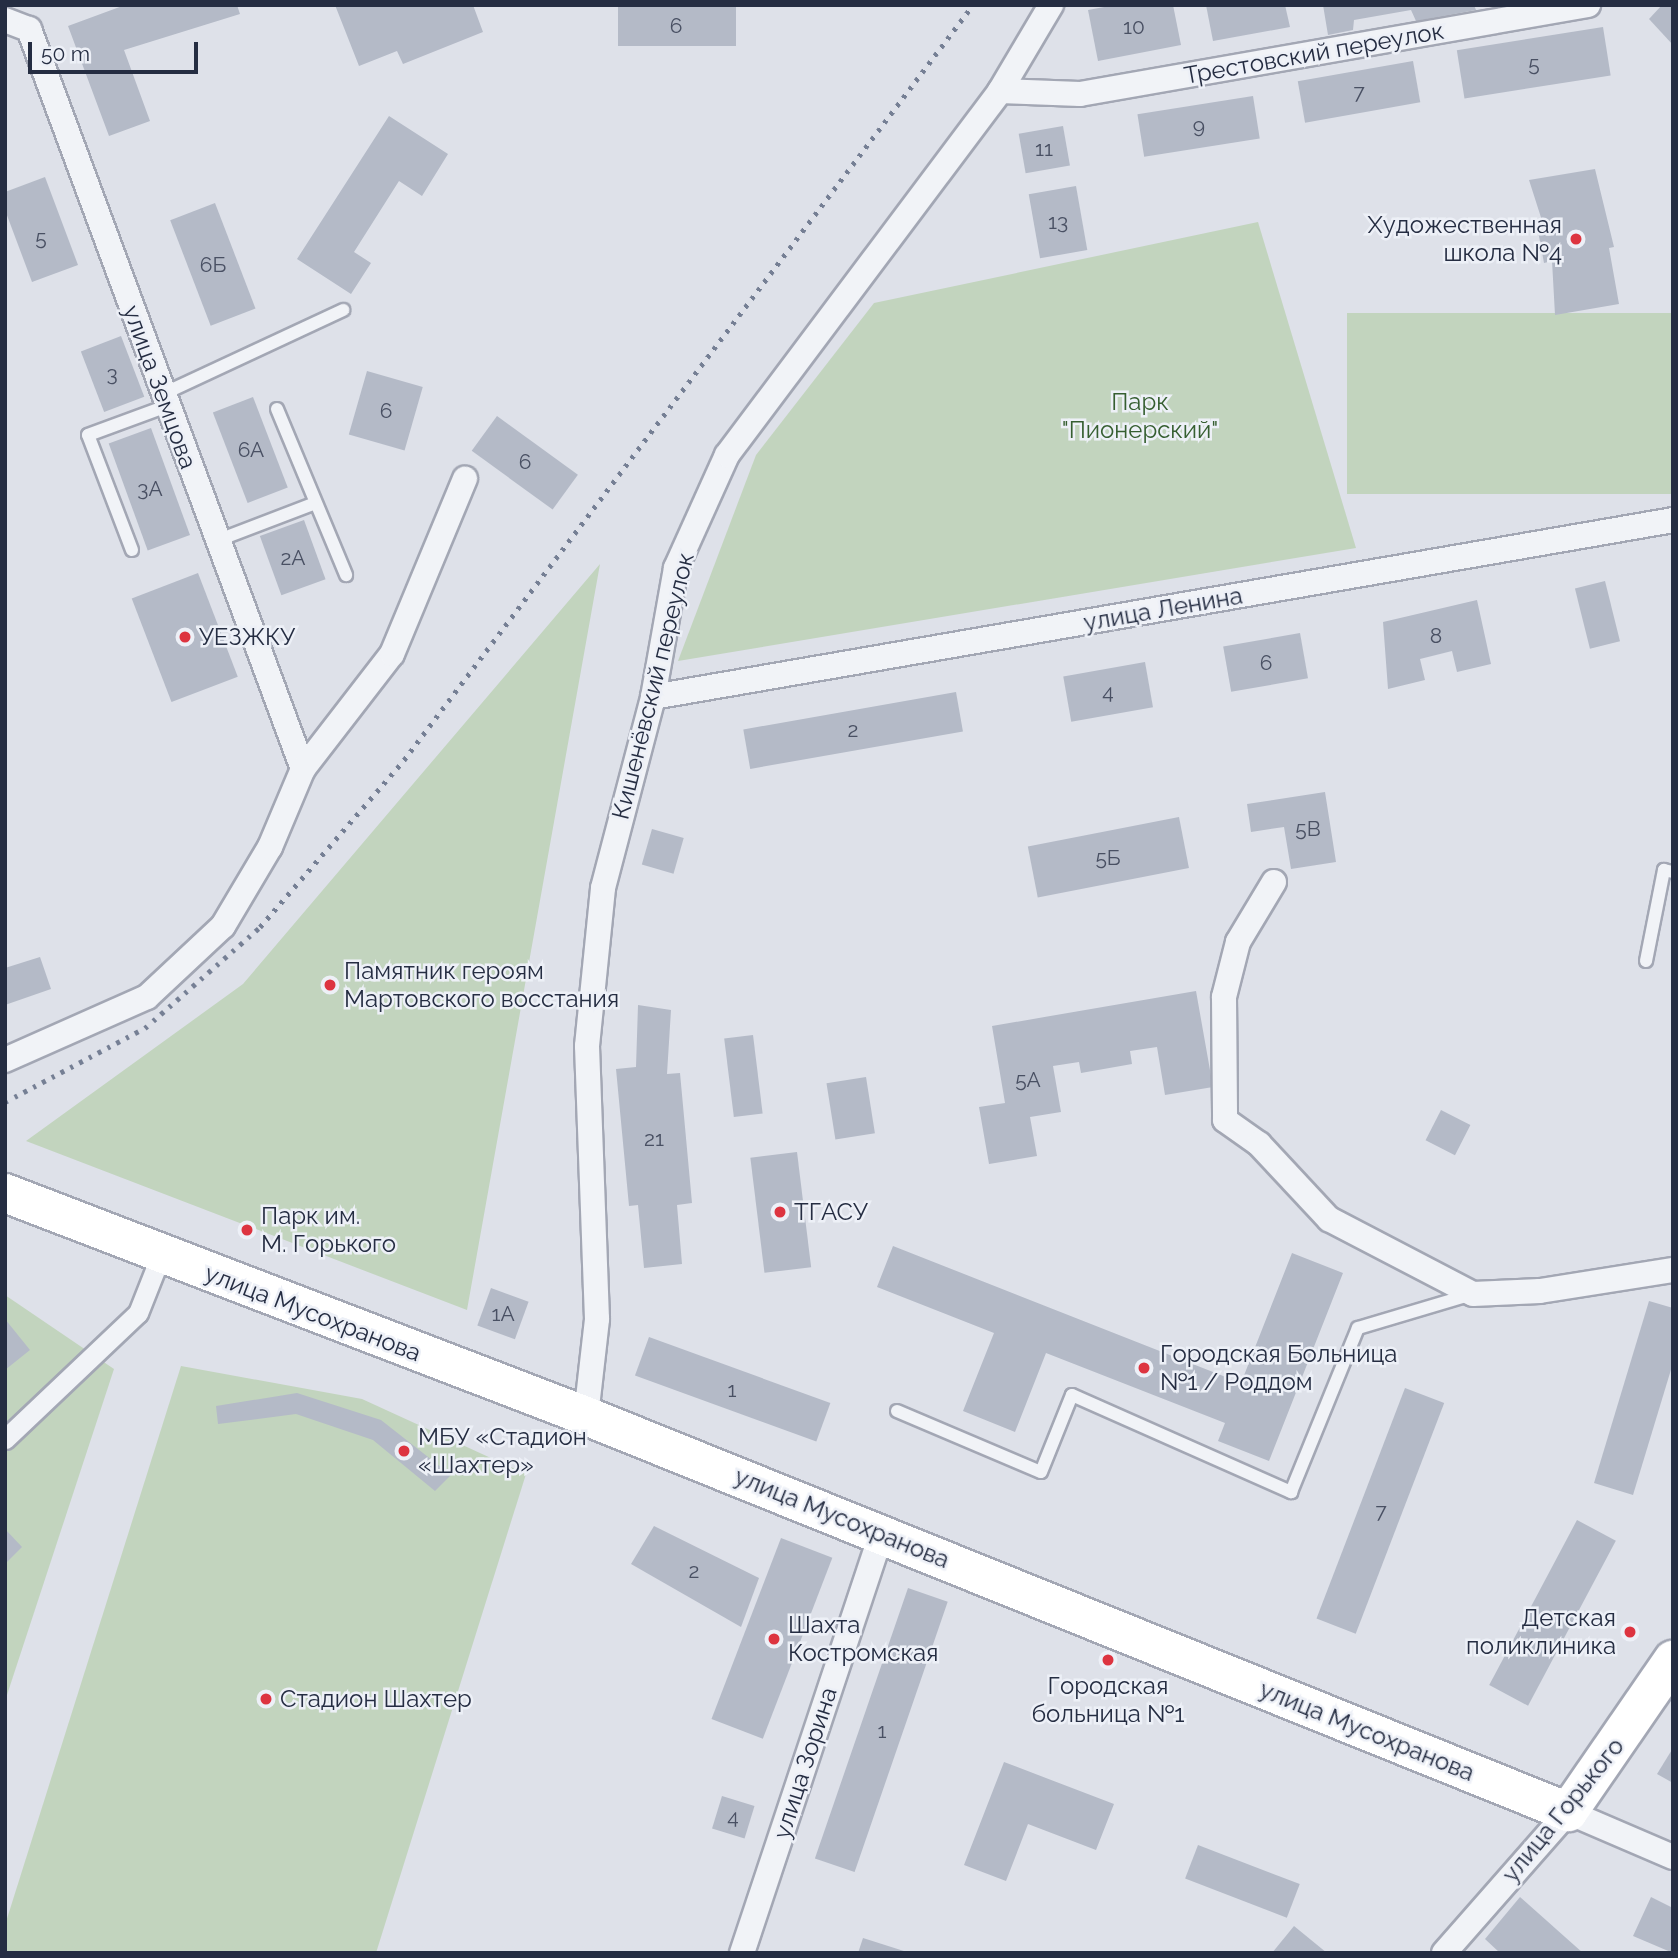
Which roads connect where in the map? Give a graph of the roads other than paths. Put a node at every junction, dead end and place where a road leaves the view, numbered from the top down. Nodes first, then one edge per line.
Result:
1 (1051, 5) edge
2 (1588, 5) edge
3 (5, 20) edge
4 (1000, 91) junction
5 (343, 310) dead end
6 (164, 400) junction
7 (277, 409) dead end
8 (465, 479) dead end
9 (313, 504) junction
10 (1673, 520) edge
11 (216, 541) junction
12 (132, 550) dead end
13 (346, 575) dead end
14 (653, 697) junction
15 (303, 769) junction
16 (1673, 872) edge
17 (1274, 882) dead end
18 (1646, 961) dead end
19 (5, 1060) edge
20 (5, 1193) edge
21 (161, 1255) junction
22 (1673, 1270) edge
23 (1473, 1294) junction
24 (897, 1411) dead end
25 (586, 1416) junction
26 (5, 1439) edge
27 (881, 1534) junction
28 (1673, 1660) edge
29 (1567, 1812) junction
30 (1673, 1857) edge
31 (742, 1953) edge
32 (1444, 1953) edge

1 - 4 street, Кишенёвский переулок
2 - 4 street, Трестовский переулок
3 - 6 street, улица Земцова
4 - 14 street, Кишенёвский переулок
5 - 6 lane
6 - 11 street, улица Земцова
6 - 12 lane
7 - 9 lane
8 - 15 street
9 - 11 lane
9 - 13 lane
10 - 14 street, улица Ленина
11 - 15 street, улица Земцова
14 - 25 street, Кишенёвский переулок
15 - 19 street
16 - 18 lane
17 - 23 street
20 - 21 main road, улица Мусохранова
21 - 25 main road, улица Мусохранова
21 - 26 street
22 - 23 street
23 - 24 lane
25 - 27 main road, улица Мусохранова
27 - 29 main road, улица Мусохранова
27 - 31 street, улица Зорина
28 - 29 main road, улица Горького
29 - 30 street, улица Мусохранова
29 - 32 street, улица Горького

